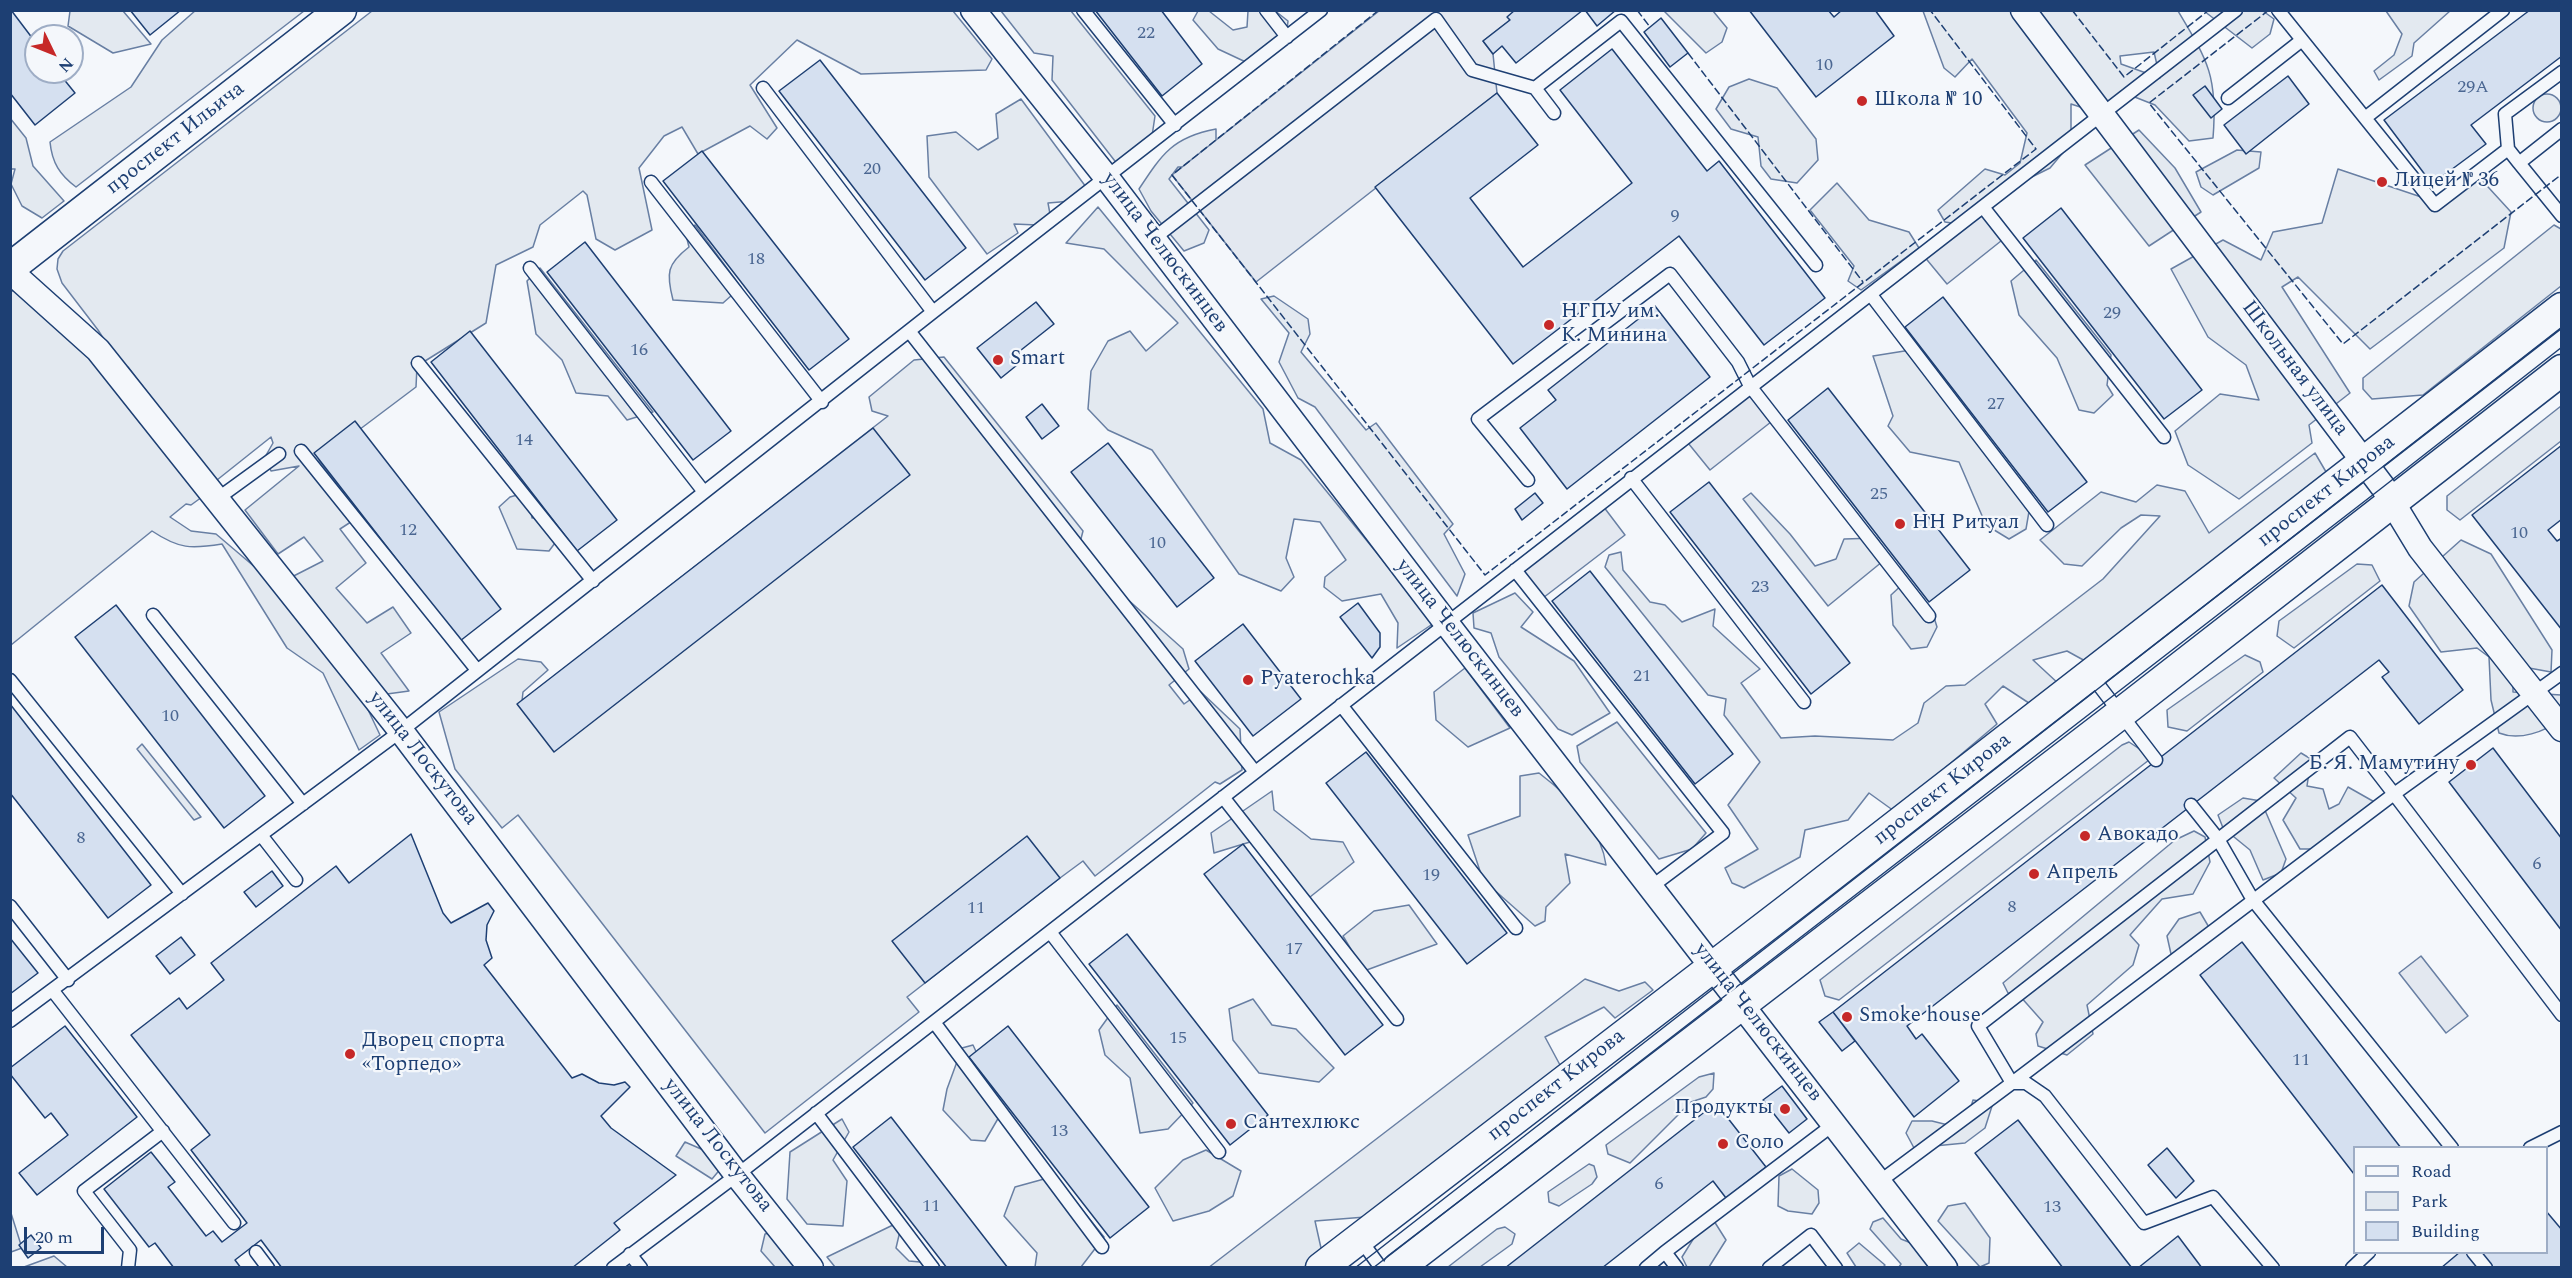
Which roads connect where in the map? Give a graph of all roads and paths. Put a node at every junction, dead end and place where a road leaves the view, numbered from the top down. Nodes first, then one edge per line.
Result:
1 (341, 10) edge
2 (973, 10) edge
3 (1083, 10) edge
4 (1266, 10) edge
5 (1321, 10) edge
6 (2023, 10) edge
7 (2236, 10) edge
8 (2278, 10) edge
9 (2503, 10) edge
10 (1287, 37) junction
11 (2302, 40) junction
12 (2562, 72) edge
13 (763, 88) dead end
14 (1535, 88) junction
15 (2228, 98) dead end
16 (1554, 113) dead end
17 (2102, 114) junction
18 (2365, 118) junction
19 (1175, 125) junction
20 (2562, 129) edge
21 (2508, 149) junction
22 (2519, 163) junction
23 (1107, 178) junction
24 (651, 182) dead end
25 (1983, 207) junction
26 (2562, 216) edge
27 (1153, 239) junction
28 (1816, 265) dead end
29 (530, 268) dead end
30 (10, 269) edge
31 (1872, 295) junction
32 (2562, 308) edge
33 (933, 312) junction
34 (909, 331) junction
35 (418, 363) dead end
36 (2562, 370) edge
37 (1750, 386) junction
38 (822, 402) junction
39 (2164, 437) dead end
40 (301, 452) dead end
41 (279, 454) dead end
42 (2364, 462) junction
43 (1631, 478) junction
44 (1528, 480) dead end
45 (704, 492) junction
46 (217, 499) junction
47 (2392, 502) junction
48 (2047, 525) dead end
49 (1515, 570) junction
50 (592, 581) junction
51 (153, 615) dead end
52 (1929, 616) dead end
53 (1447, 624) junction
54 (477, 670) junction
55 (2562, 673) edge
56 (2091, 675) junction
57 (10, 680) edge
58 (2534, 694) junction
59 (1804, 702) dead end
60 (1341, 705) junction
61 (2120, 714) junction
62 (2562, 729) edge
63 (402, 731) junction
64 (2156, 760) dead end
65 (1255, 772) junction
66 (2394, 794) junction
67 (1223, 797) junction
68 (303, 804) junction
69 (2191, 805) dead end
70 (261, 835) junction
71 (2218, 839) junction
72 (296, 880) dead end
73 (1651, 887) junction
74 (182, 894) junction
75 (2253, 900) junction
76 (10, 906) edge
77 (1516, 928) dead end
78 (1050, 932) junction
79 (1713, 966) junction
80 (68, 980) junction
81 (53, 991) junction
82 (1741, 1002) junction
83 (2562, 1016) edge
84 (1397, 1019) dead end
85 (10, 1021) edge
86 (934, 1022) junction
87 (2012, 1083) junction
88 (816, 1113) junction
89 (1834, 1124) junction
90 (163, 1131) junction
91 (2562, 1132) edge
92 (2450, 1146) edge
93 (2534, 1146) edge
94 (1219, 1152) dead end
95 (737, 1175) junction
96 (1879, 1182) junction
97 (234, 1223) dead end
98 (1359, 1238) junction
99 (1102, 1248) dead end
100 (256, 1252) dead end
101 (1665, 1252) junction
102 (630, 1254) junction
103 (2367, 1254) edge
104 (2475, 1254) edge
105 (128, 1268) edge
106 (268, 1268) edge
107 (613, 1268) edge
108 (640, 1268) edge
109 (811, 1268) edge
110 (933, 1268) edge
111 (1321, 1268) edge
112 (1381, 1268) edge
113 (1398, 1268) edge
114 (1646, 1268) edge
115 (1677, 1268) edge
116 (1769, 1268) edge
117 (1836, 1268) edge
118 (1945, 1268) edge
119 (2273, 1268) edge
120 (2352, 1268) edge
121 (2486, 1268) edge

1 - 30 street, проспект Ильича
2 - 23 street, улица Челюскинцев
3 - 19 lane
4 - 10 lane
5 - 10 lane
6 - 17 street, Школьная улица
7 - 17 lane
8 - 11 lane
9 - 18 lane
10 - 19 lane
11 - 15 lane
11 - 18 lane
12 - 21 lane
13 - 33 lane
14 - 16 lane
14 - 27 lane
14 - 28 lane
17 - 25 lane
17 - 42 street, Школьная улица
18 - 21 lane
19 - 23 lane
20 - 22 lane
21 - 22 lane
22 - 26 lane
23 - 27 street, улица Челюскинцев
23 - 33 lane
24 - 38 lane
25 - 31 lane
25 - 39 lane
27 - 53 street, улица Челюскинцев
29 - 45 lane
30 - 46 street, улица Лоскутова
31 - 37 lane
31 - 48 lane
32 - 42 street, проспект Кирова
33 - 34 lane
34 - 38 lane
34 - 65 lane
35 - 50 lane
36 - 47 street
37 - 43 lane
37 - 44 lane
37 - 52 lane
38 - 45 lane
40 - 54 lane
41 - 46 lane
42 - 47 street, Школьная улица
42 - 56 street, проспект Кирова
43 - 49 lane
43 - 59 lane
45 - 50 lane
46 - 63 street, улица Лоскутова
47 - 58 street, Школьная улица
47 - 61 street
49 - 53 lane
49 - 73 lane
50 - 54 lane
51 - 68 lane
53 - 60 lane
53 - 73 street, улица Челюскинцев
54 - 63 lane
55 - 58 lane
56 - 61 lane
56 - 79 street, проспект Кирова
57 - 74 lane
58 - 62 street, Школьная улица
58 - 66 lane
60 - 65 lane
60 - 77 lane
61 - 64 lane
61 - 82 street
63 - 68 lane
63 - 95 street, улица Лоскутова
65 - 67 lane
66 - 71 lane
66 - 75 lane
66 - 83 lane
67 - 78 lane
67 - 84 lane
68 - 70 lane
69 - 71 lane
70 - 72 lane
70 - 74 lane
71 - 75 lane
71 - 87 lane
73 - 79 street, улица Челюскинцев
74 - 80 lane
75 - 87 lane
75 - 92 lane
76 - 80 lane
78 - 86 lane
78 - 94 lane
79 - 82 street, улица Челюскинцев
79 - 98 street, проспект Кирова
80 - 81 lane
81 - 85 lane
81 - 90 lane
82 - 89 street, улица Челюскинцев
82 - 113 street
86 - 88 lane
86 - 99 lane
87 - 96 lane
87 - 119 lane
88 - 95 lane
88 - 110 lane
89 - 96 street, улица Челюскинцев
89 - 101 lane
90 - 97 lane
90 - 105 lane
91 - 93 lane
95 - 102 lane
95 - 109 street, улица Лоскутова
96 - 118 street, улица Челюскинцев
98 - 111 street, проспект Кирова
98 - 112 lane
100 - 106 lane
101 - 114 lane
101 - 115 lane
102 - 107 lane
102 - 108 lane
103 - 120 lane
104 - 121 lane
116 - 117 lane

